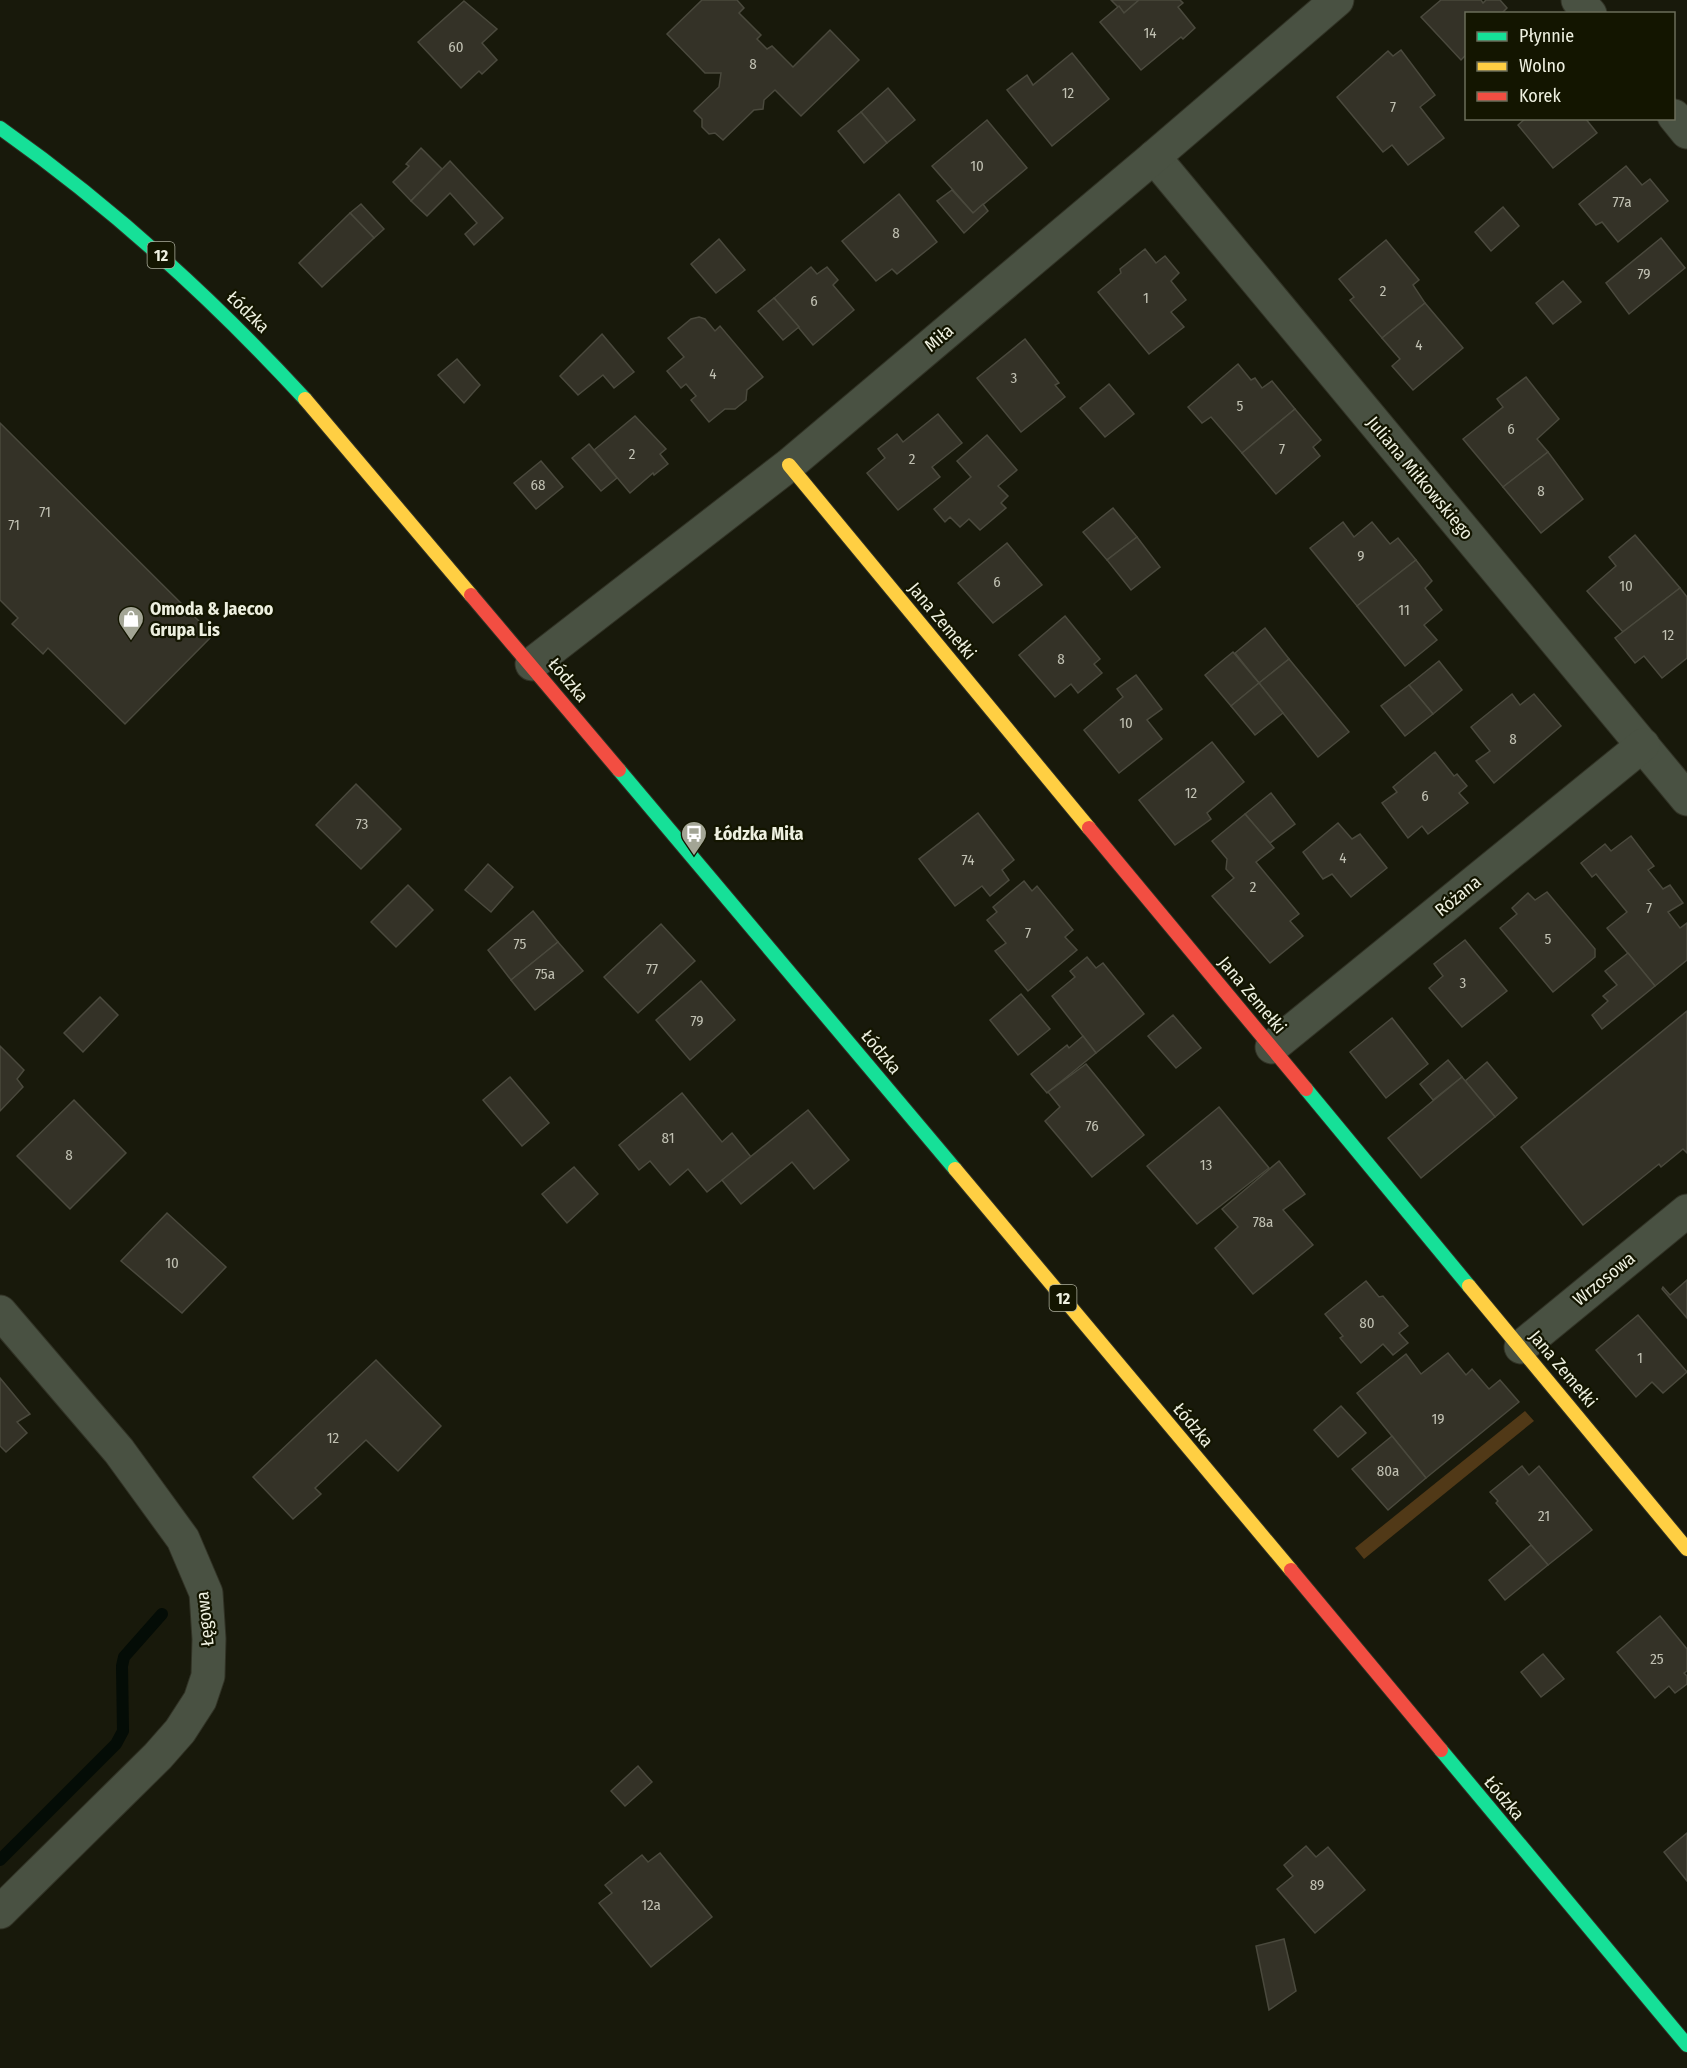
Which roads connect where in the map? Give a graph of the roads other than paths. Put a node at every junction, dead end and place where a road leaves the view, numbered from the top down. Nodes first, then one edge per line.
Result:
1 (1337, 0) edge
2 (1578, 0) edge
3 (1588, 12) edge
4 (1675, 117) edge
5 (0, 129) edge
6 (1687, 132) edge
7 (1154, 157) junction
8 (789, 465) junction
9 (532, 664) junction
10 (1642, 745) junction
11 (1687, 799) edge
12 (1272, 1047) junction
13 (1687, 1211) edge
14 (0, 1312) edge
15 (1521, 1347) junction
16 (1687, 1549) edge
17 (0, 1912) edge
18 (1687, 2045) edge

1 - 7 street, Miła
2 - 3 street
4 - 6 street
5 - 9 main road, Łódzka / 12
7 - 8 street, Miła
7 - 10 street, Juliana Miłkowskiego
8 - 9 street, Miła
8 - 12 main road, Jana Zemełki
9 - 18 main road, Łódzka / 12
10 - 11 street, Juliana Miłkowskiego
10 - 12 street, Różana
12 - 15 main road, Jana Zemełki
13 - 15 street, Wrzosowa
14 - 17 street, Łęgowa
15 - 16 main road, Jana Zemełki

